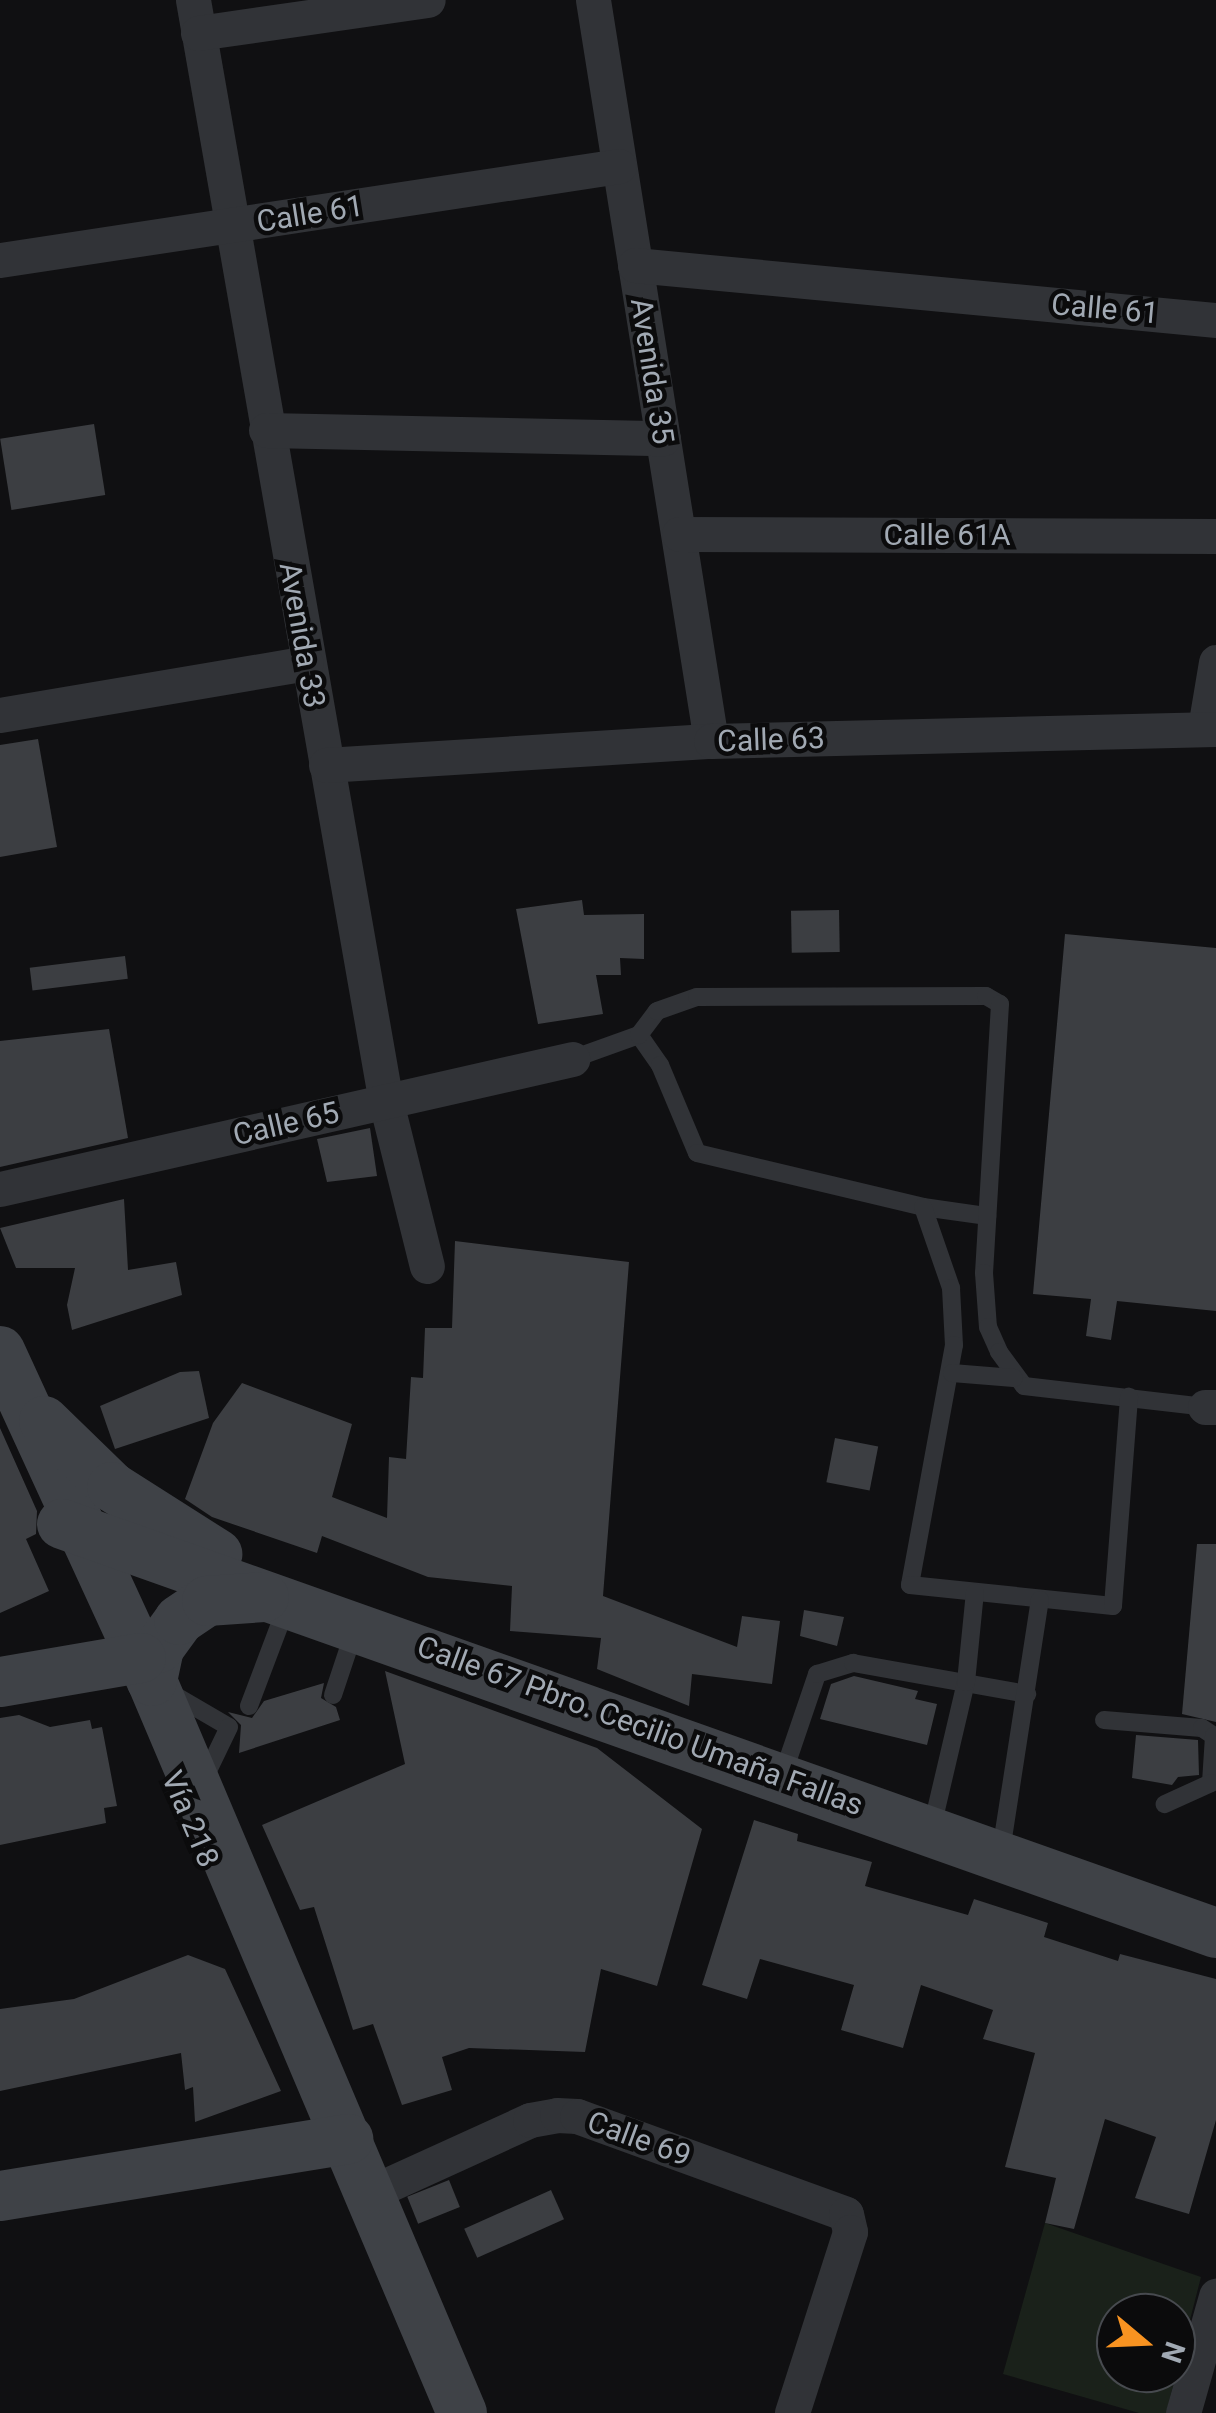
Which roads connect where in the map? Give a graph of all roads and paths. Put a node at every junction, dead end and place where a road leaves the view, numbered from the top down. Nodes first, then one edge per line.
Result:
1 (428, 0) edge
2 (593, 0) edge
3 (196, 17) edge
4 (619, 166) junction
5 (228, 227) junction
6 (0, 260) edge
7 (635, 264) junction
8 (1216, 320) edge
9 (266, 430) junction
10 (663, 438) junction
11 (679, 534) junction
12 (1216, 536) edge
13 (1216, 662) edge
14 (306, 663) junction
15 (0, 715) edge
16 (1211, 729) edge
17 (711, 742) junction
18 (326, 765) junction
19 (639, 1035) junction
20 (572, 1059) joint
21 (386, 1102) junction
22 (0, 1189) edge
23 (923, 1207) junction
24 (987, 1216) junction
25 (427, 1266) dead end
26 (0, 1351) edge
27 (952, 1373) junction
28 (1014, 1378) junction
29 (11, 1395) edge
30 (1128, 1397) junction
31 (1210, 1407) edge
32 (76, 1527) junction
33 (975, 1592) junction
34 (289, 1600) junction
35 (1040, 1600) junction
36 (355, 1623) junction
37 (138, 1667) junction
38 (0, 1682) edge
39 (966, 1682) junction
40 (1027, 1694) junction
41 (333, 1696) dead end
42 (249, 1706) dead end
43 (1104, 1720) dead end
44 (782, 1777) junction
45 (1165, 1804) dead end
46 (931, 1831) junction
47 (1000, 1856) junction
48 (1216, 1933) edge
49 (338, 2123) junction
50 (370, 2193) junction
51 (0, 2196) edge
52 (1215, 2306) edge
53 (462, 2413) edge
54 (792, 2413) edge
55 (1183, 2413) edge

1 - 3 street
2 - 4 street, Avenida 35
3 - 5 street, Avenida 33
4 - 5 street, Calle 61
4 - 7 street, Avenida 35
5 - 6 street, Calle 61
5 - 9 street, Avenida 33
7 - 8 street, Calle 61
7 - 10 street, Avenida 35
9 - 10 street
9 - 14 street, Avenida 33
10 - 11 street, Avenida 35
11 - 12 street, Calle 61A
11 - 17 street, Avenida 35
13 - 16 street
14 - 15 street
14 - 18 street, Avenida 33
16 - 17 street, Calle 63
17 - 18 street, Calle 63
18 - 21 street, Avenida 33
19 - 20 lane
19 - 23 lane
19 - 24 lane
20 - 21 street, Calle 65
21 - 22 street, Calle 65
21 - 25 street, Avenida 33
23 - 24 lane
23 - 27 lane
24 - 28 lane
26 - 29 main road, Vía 218
27 - 28 lane
27 - 33 lane
28 - 30 lane
29 - 32 main road, Vía 218
29 - 34 main road
30 - 31 lane
30 - 35 lane
32 - 34 main road, Calle 67 Pbro. Cecilio Umaña Fallas
32 - 37 main road, Vía 218
33 - 35 lane
33 - 39 lane
34 - 36 main road, Calle 67 Pbro. Cecilio Umaña Fallas
34 - 37 main road
34 - 42 lane
35 - 40 lane
36 - 41 lane
36 - 44 main road, Calle 67 Pbro. Cecilio Umaña Fallas
37 - 38 main road
37 - 49 main road, Vía 218
37 - 49 main road, Vía 218
39 - 40 lane
39 - 44 lane
39 - 46 lane
40 - 47 lane
43 - 45 lane
44 - 46 main road, Calle 67 Pbro. Cecilio Umaña Fallas
46 - 47 main road, Calle 67 Pbro. Cecilio Umaña Fallas
47 - 48 main road, Calle 67 Pbro. Cecilio Umaña Fallas
49 - 50 main road, Vía 218
49 - 51 main road
50 - 53 main road, Vía 218
50 - 54 street, Calle 69
52 - 55 street

